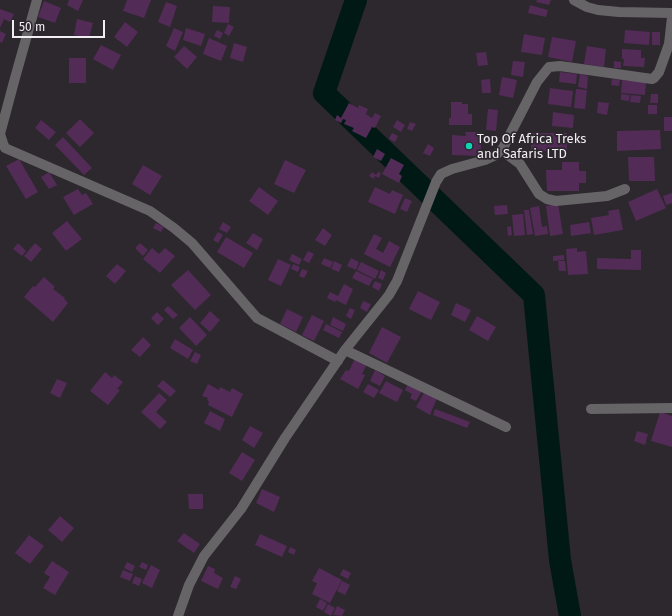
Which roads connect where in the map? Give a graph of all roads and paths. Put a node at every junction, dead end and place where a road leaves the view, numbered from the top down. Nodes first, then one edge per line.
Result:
1 (37, 0) edge
2 (574, 0) edge
3 (672, 13) edge
4 (672, 17) edge
5 (671, 44) edge
6 (1, 144) edge
7 (501, 150) junction
8 (625, 189) dead end
9 (345, 350) junction
10 (338, 361) junction
11 (672, 408) edge
12 (591, 409) dead end
13 (506, 427) dead end
14 (178, 616) edge

1 - 6 street
2 - 3 street
4 - 5 street
5 - 7 street
6 - 10 street
7 - 8 street
7 - 9 street
9 - 10 street
9 - 13 street
10 - 14 street
11 - 12 street

